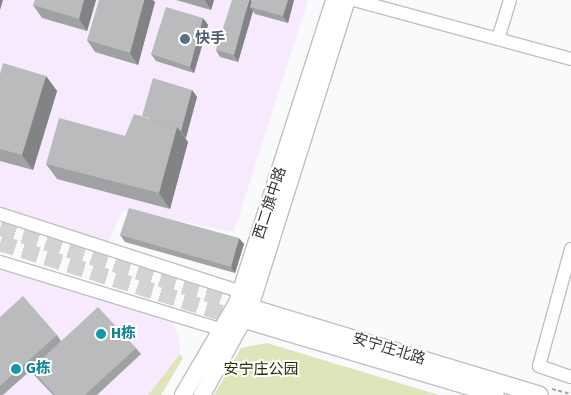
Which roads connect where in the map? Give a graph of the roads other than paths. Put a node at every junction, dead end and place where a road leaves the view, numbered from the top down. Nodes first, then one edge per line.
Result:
1 (334, 0) edge
2 (346, 0) edge
3 (354, 0) edge
4 (510, 0) edge
5 (498, 39) junction
6 (571, 59) edge
7 (0, 214) edge
8 (571, 249) edge
9 (236, 250) edge
10 (253, 254) junction
11 (0, 262) edge
12 (240, 308) junction
13 (222, 330) junction
14 (571, 377) edge
15 (184, 395) edge
16 (202, 395) edge
17 (496, 395) edge
18 (540, 395) edge

1 - 10 main road, 西二旗中路
2 - 12 main road, 西二旗中路
3 - 5 street
4 - 5 street
5 - 6 street
7 - 12 street
8 - 14 street
9 - 10 street
10 - 12 main road, 西二旗中路
11 - 13 street
12 - 13 main road, 西二旗中路
12 - 16 main road, 西二旗中路
12 - 17 main road, 安宁庄北路
12 - 18 main road, 安宁庄北路
13 - 15 main road, 西二旗中路

